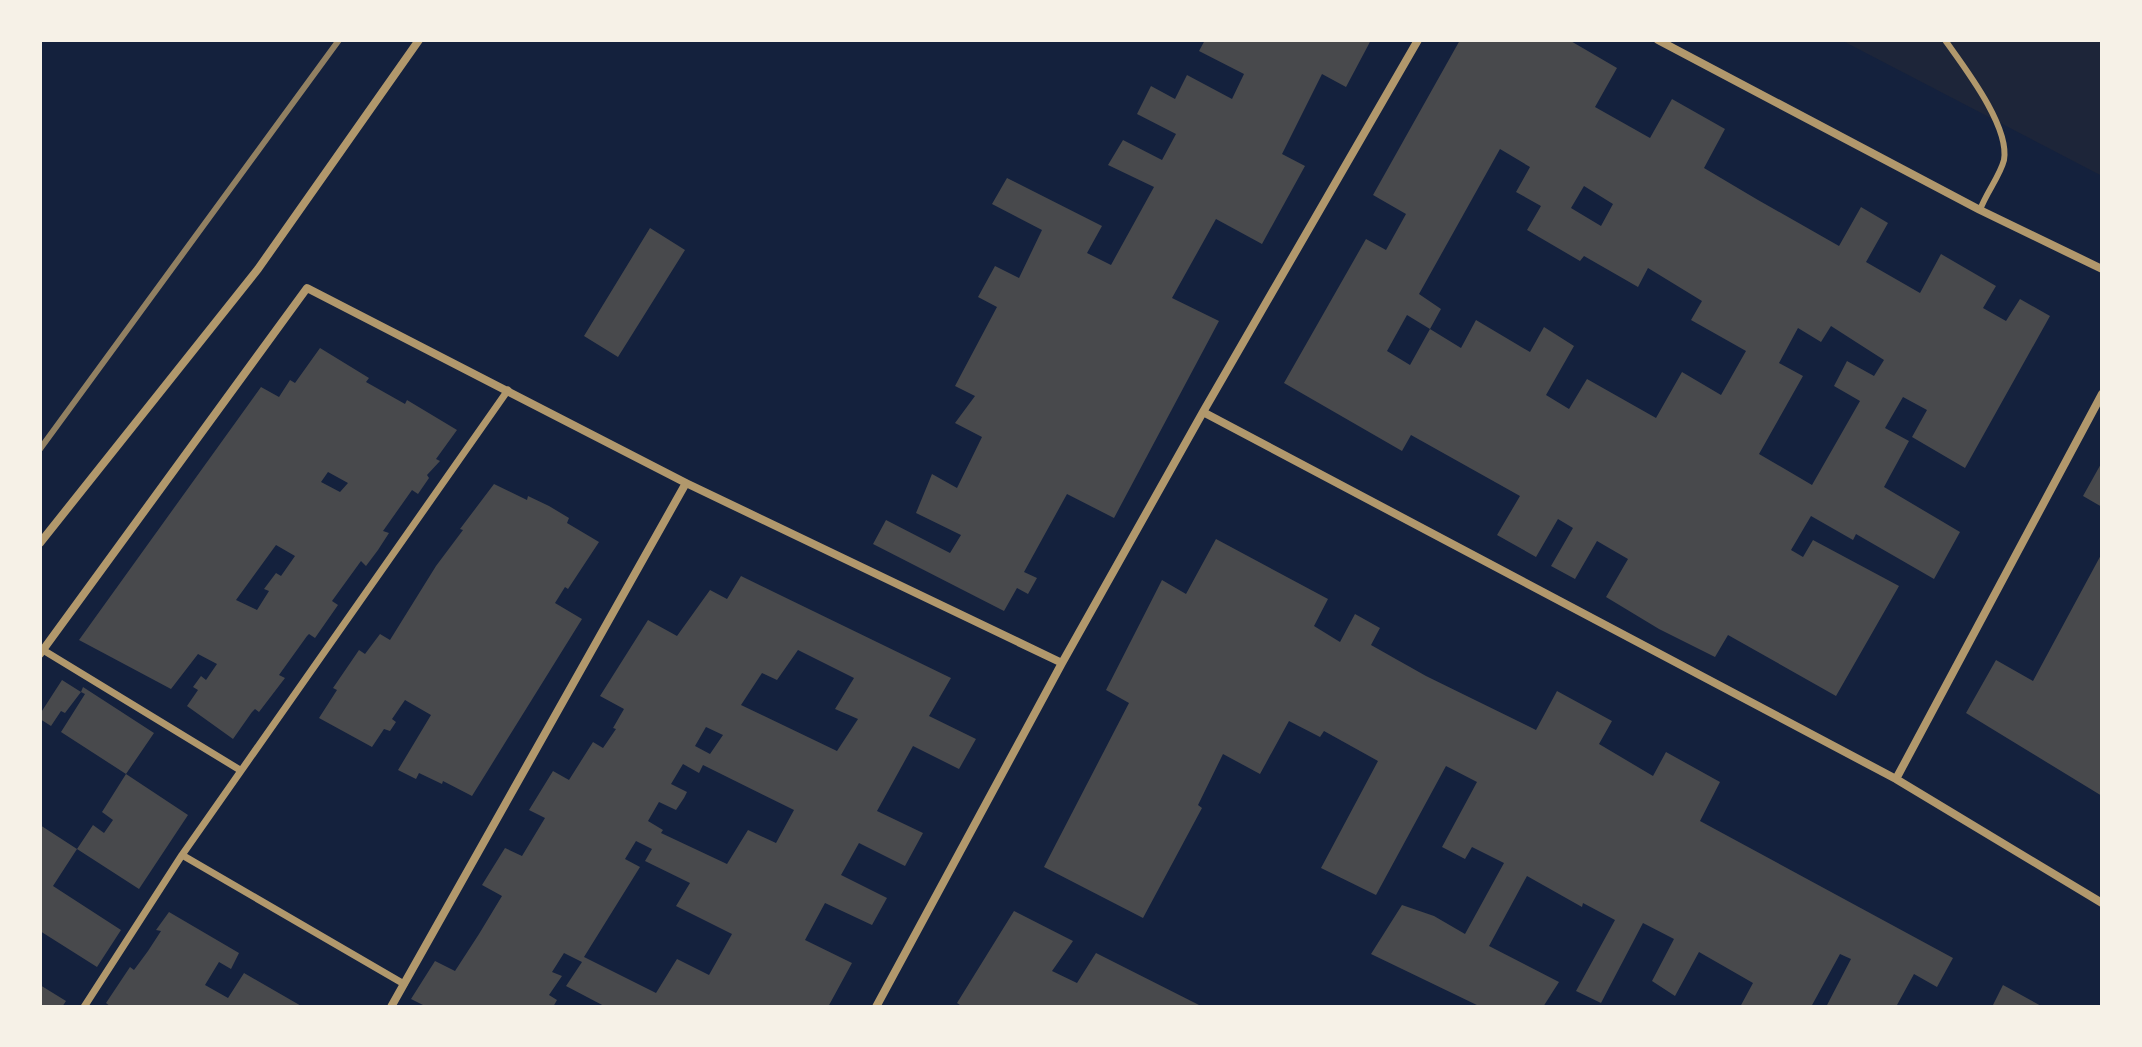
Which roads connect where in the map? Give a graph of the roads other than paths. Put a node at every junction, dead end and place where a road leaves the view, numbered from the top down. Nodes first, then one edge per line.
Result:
1 (419, 40) edge
2 (1418, 40) edge
3 (1658, 40) edge
4 (1945, 40) edge
5 (1980, 210) junction
6 (2102, 269) edge
7 (508, 390) junction
8 (2102, 394) edge
9 (1203, 412) junction
10 (686, 483) junction
11 (40, 543) edge
12 (42, 652) edge
13 (1062, 663) junction
14 (240, 770) junction
15 (1896, 779) junction
16 (182, 855) junction
17 (2102, 903) edge
18 (404, 984) junction
19 (84, 1007) edge
20 (391, 1007) edge
21 (877, 1007) edge

1 - 11 street
2 - 9 street
3 - 5 street
4 - 5 lane
5 - 6 street
7 - 10 street
7 - 12 street
7 - 14 street
8 - 15 street
9 - 13 street
9 - 15 street
10 - 13 street
10 - 18 street
12 - 14 street
13 - 21 street
14 - 16 street
15 - 17 street
16 - 18 street
16 - 19 street
18 - 20 street

